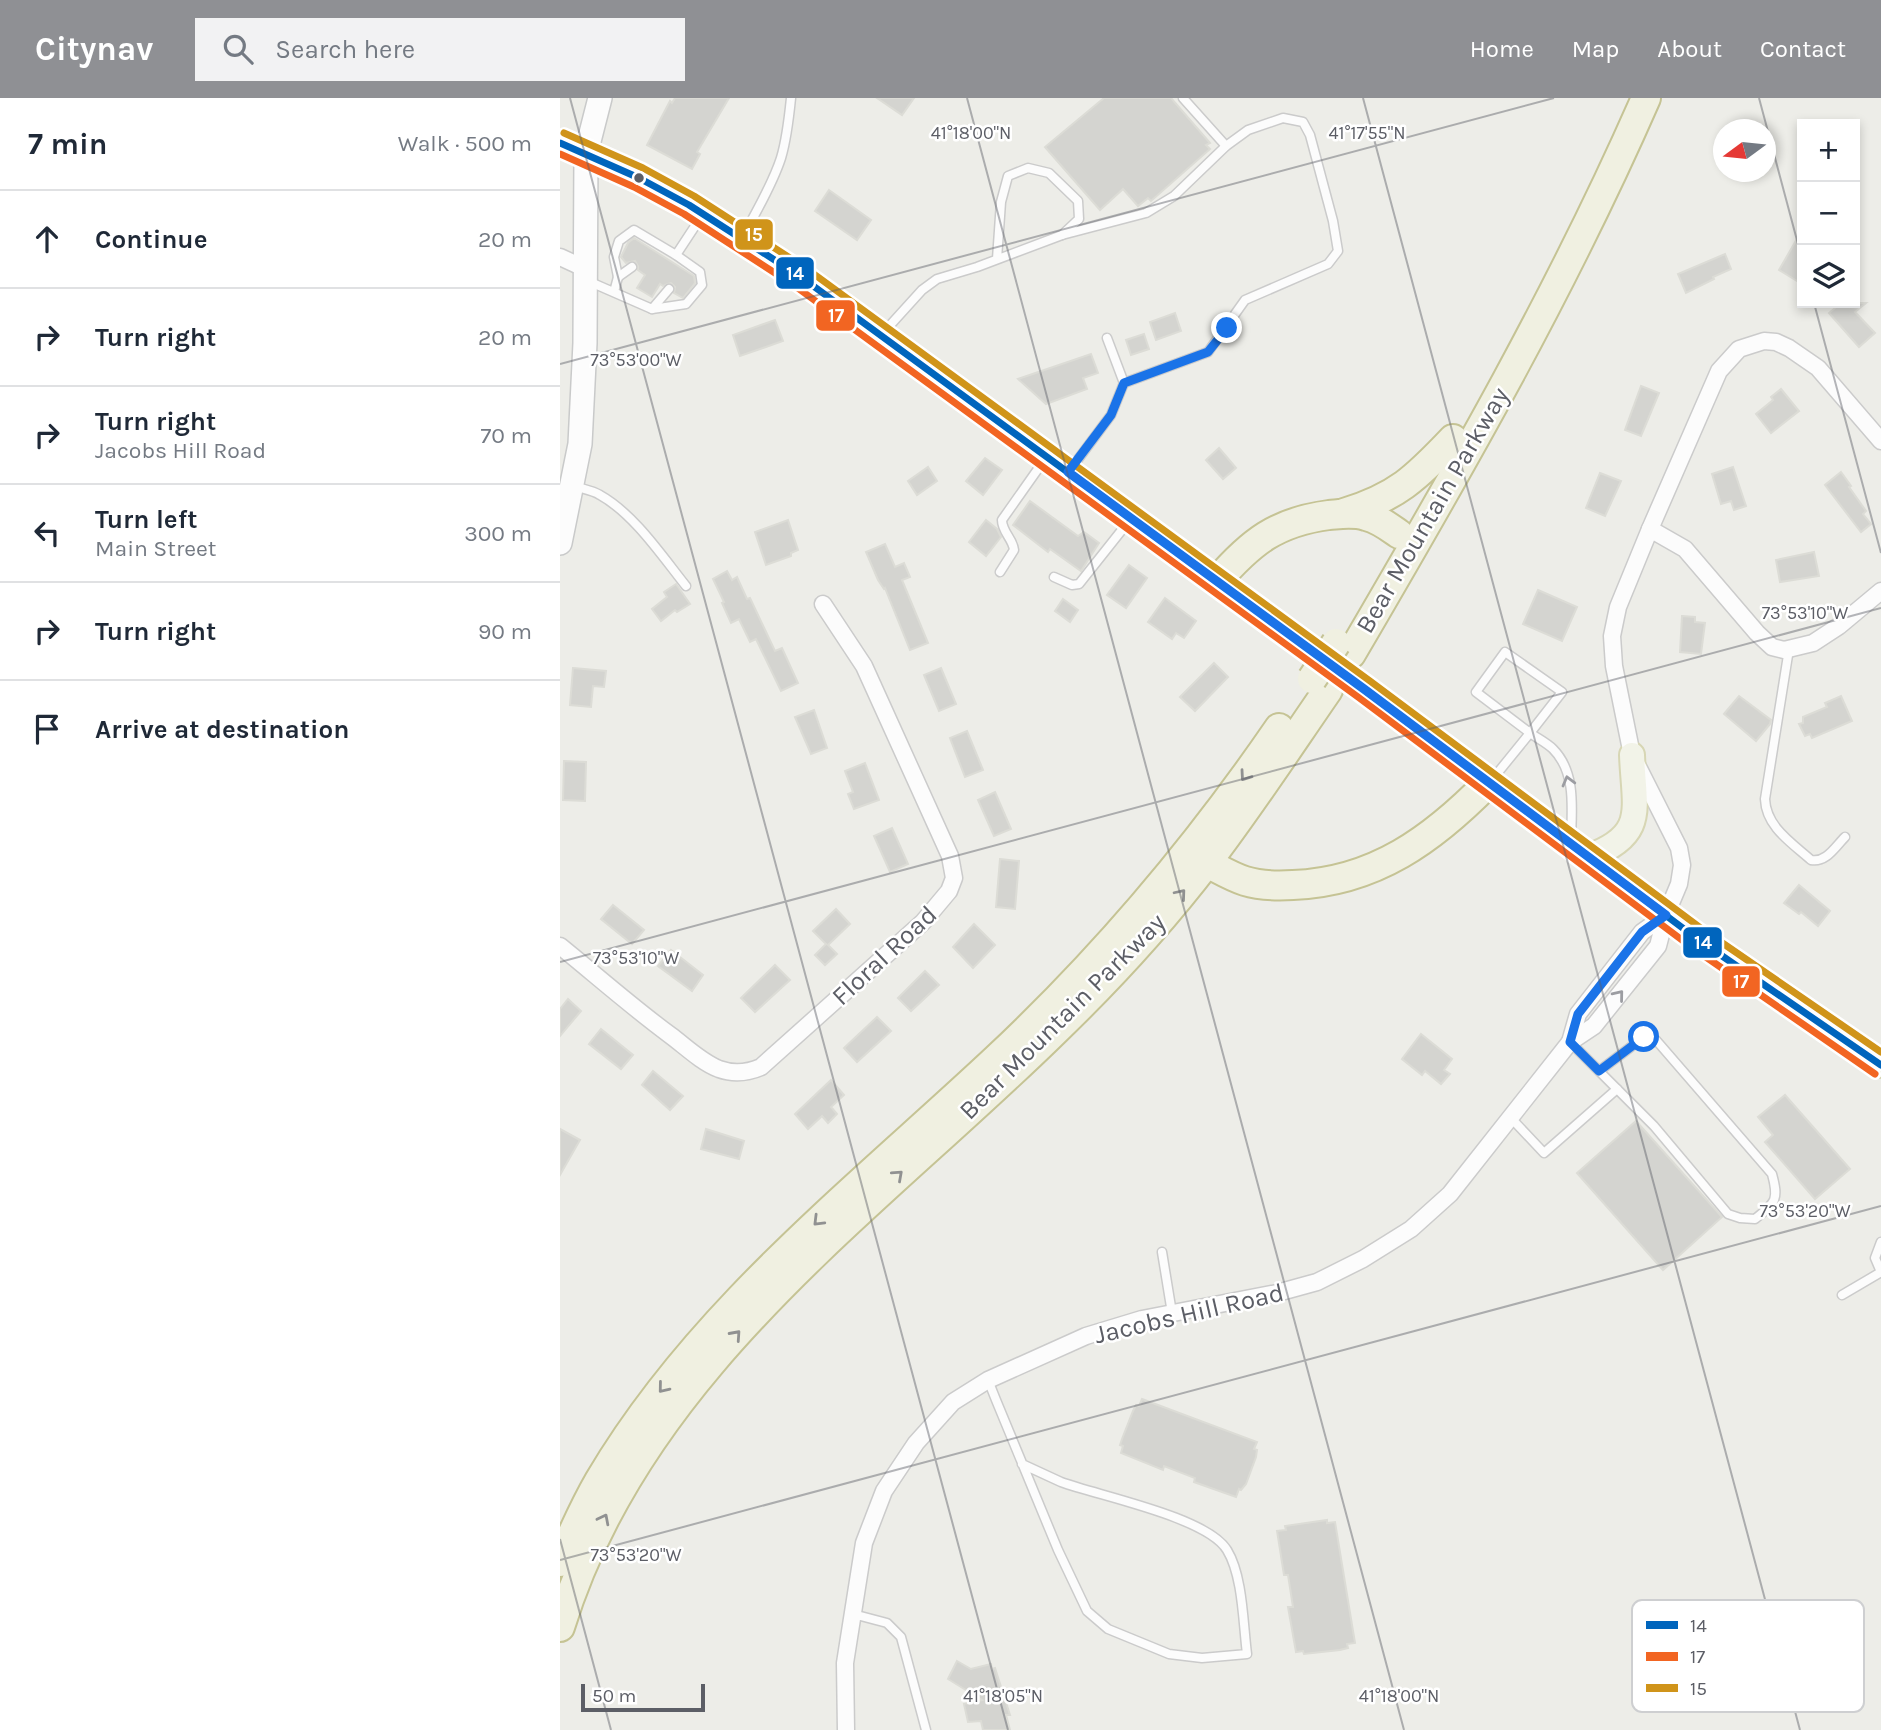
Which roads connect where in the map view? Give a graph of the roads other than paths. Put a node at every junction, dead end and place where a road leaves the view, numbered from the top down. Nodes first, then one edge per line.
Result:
1 (600, 98) edge
2 (792, 98) edge
3 (1183, 98) edge
4 (1625, 98) edge
5 (1646, 98) edge
6 (560, 143) edge
7 (1226, 146) junction
8 (586, 153) junction
9 (703, 214) junction
10 (1062, 235) junction
11 (743, 237) junction
12 (676, 255) junction
13 (560, 257) edge
14 (997, 260) junction
15 (632, 267) dead end
16 (585, 274) junction
17 (618, 277) junction
18 (669, 289) dead end
19 (614, 292) junction
20 (652, 309) junction
21 (881, 335) junction
22 (1108, 338) dead end
23 (1124, 383) junction
24 (1453, 439) junction
25 (1881, 441) edge
26 (1047, 457) junction
27 (1068, 472) junction
28 (573, 486) junction
29 (1342, 514) junction
30 (1131, 518) junction
31 (1650, 529) junction
32 (1399, 534) junction
33 (561, 535) edge
34 (1000, 572) dead end
35 (1054, 577) dead end
36 (1217, 581) junction
37 (686, 586) dead end
38 (1881, 592) edge
39 (823, 604) dead end
40 (1343, 648) junction
41 (1789, 649) junction
42 (1540, 677) junction
43 (1320, 685) junction
44 (1534, 685) dead end
45 (1530, 733) junction
46 (1632, 755) junction
47 (1488, 783) junction
48 (1845, 836) dead end
49 (1579, 850) junction
50 (1207, 863) junction
51 (1666, 915) junction
52 (560, 946) edge
53 (1570, 1042) junction
54 (1881, 1065) edge
55 (1599, 1071) junction
56 (1617, 1089) junction
57 (1511, 1118) junction
58 (1881, 1242) edge
59 (1162, 1252) dead end
60 (1881, 1272) edge
61 (1843, 1295) dead end
62 (1172, 1313) junction
63 (988, 1380) junction
64 (1022, 1464) junction
65 (560, 1562) edge
66 (853, 1614) junction
67 (560, 1628) edge
68 (846, 1730) edge
69 (926, 1730) edge

1 - 8 street
2 - 11 lane
3 - 7 lane
4 - 24 highway, Bear Mountain Parkway
5 - 40 highway, Bear Mountain Parkway
6 - 8 main road
7 - 10 lane
7 - 23 lane
8 - 9 main road
8 - 16 street
9 - 11 main road
9 - 12 lane
10 - 14 lane
10 - 14 lane
11 - 21 main road
12 - 17 lane
12 - 20 lane
13 - 16 street
14 - 21 lane
15 - 17 lane
16 - 19 lane
16 - 28 street
17 - 19 lane
18 - 20 lane
19 - 20 lane
21 - 26 main road
22 - 23 lane
23 - 27 lane
24 - 29 highway
24 - 32 highway, Bear Mountain Parkway
25 - 31 street, Jacobs Hill Road
26 - 27 main road
26 - 34 lane
27 - 30 main road
28 - 33 street
28 - 37 lane
29 - 32 highway
29 - 36 highway
30 - 35 lane
30 - 36 main road
31 - 41 street
31 - 46 street, Jacobs Hill Road
32 - 40 highway, Bear Mountain Parkway
36 - 47 main road
38 - 41 street
39 - 52 street, Floral Road
40 - 43 highway, Bear Mountain Parkway, bridge
41 - 48 lane
42 - 44 lane
42 - 45 lane
42 - 45 lane
43 - 50 highway, Bear Mountain Parkway
43 -> 65 highway, Bear Mountain Parkway
45 - 47 lane
49 -> 45 lane
46 - 49 main road
46 - 51 street, Jacobs Hill Road
47 - 49 main road
47 - 50 highway
49 - 51 main road
67 -> 50 highway, Bear Mountain Parkway
51 - 53 street, Jacobs Hill Road
51 - 54 main road
53 - 55 lane
53 - 57 street, Jacobs Hill Road
55 - 56 lane
55 - 56 lane
56 - 57 lane
57 - 62 street, Jacobs Hill Road
58 - 60 lane
59 - 62 lane
60 - 61 lane
62 - 63 street, Jacobs Hill Road
63 - 64 lane
63 - 66 street, Jacobs Hill Road
64 - 64 lane
66 - 68 street, Jacobs Hill Road
66 - 69 lane

